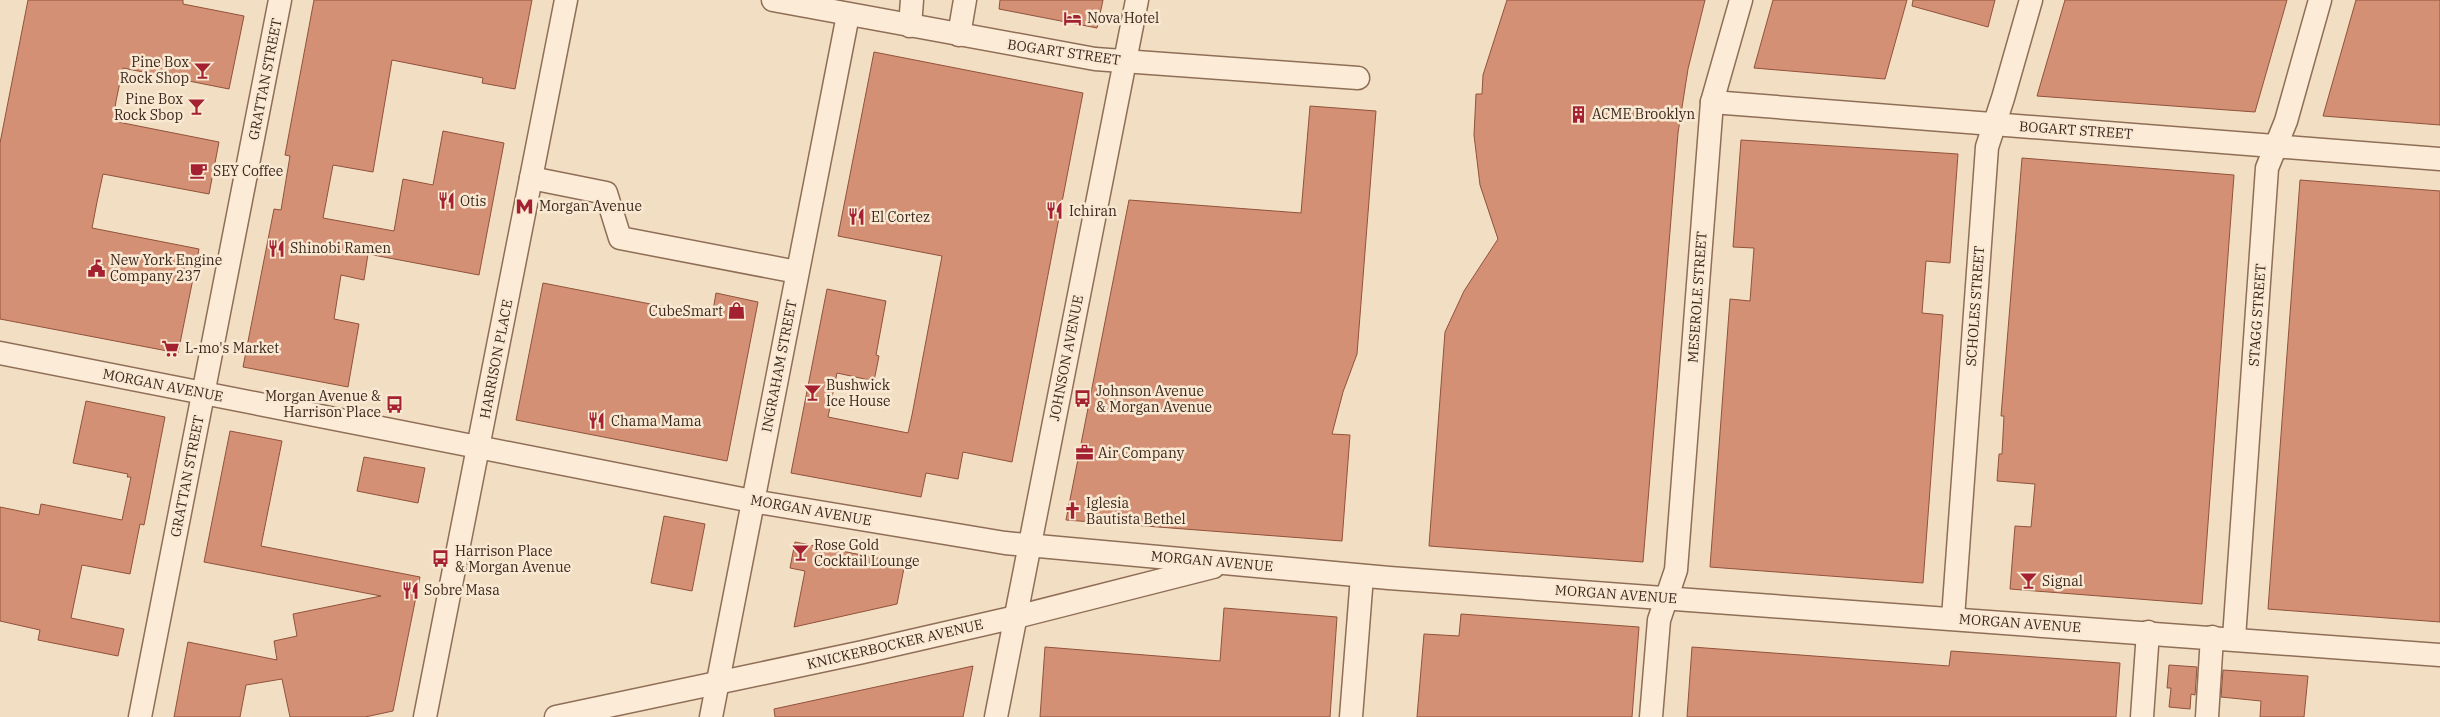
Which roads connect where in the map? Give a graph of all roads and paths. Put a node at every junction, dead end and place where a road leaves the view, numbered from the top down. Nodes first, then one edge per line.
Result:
1 (280, 0) edge
2 (566, 0) edge
3 (773, 0) edge
4 (912, 0) edge
5 (965, 0) edge
6 (1137, 0) edge
7 (1741, 0) edge
8 (2031, 0) edge
9 (2320, 0) edge
10 (848, 15) junction
11 (910, 26) junction
12 (960, 35) junction
13 (1123, 61) junction
14 (1358, 78) dead end
15 (1712, 102) junction
16 (1995, 124) junction
17 (2277, 146) junction
18 (2440, 159) edge
19 (531, 178) junction
20 (797, 272) junction
21 (0, 353) edge
22 (204, 393) junction
23 (478, 446) junction
24 (752, 500) junction
25 (1030, 544) junction
26 (1231, 562) junction
27 (1362, 576) junction
28 (1667, 597) junction
29 (1016, 617) junction
30 (1953, 618) junction
31 (2148, 632) junction
32 (2223, 638) junction
33 (2440, 655) edge
34 (718, 683) junction
35 (140, 717) edge
36 (425, 717) edge
37 (556, 717) edge
38 (711, 717) edge
39 (996, 717) edge
40 (1351, 717) edge
41 (1651, 717) edge
42 (2142, 717) edge
43 (2207, 717) edge

1 - 22 street, GRATTAN STREET
2 - 19 street, HARRISON PLACE
3 - 10 street, BOGART STREET
4 - 11 street
5 - 12 street
6 - 13 street, JOHNSON AVENUE
7 - 15 street, MESEROLE STREET
8 - 16 street, SCHOLES STREET
9 - 17 street, STAGG STREET
10 - 11 street, BOGART STREET
10 - 20 street, INGRAHAM STREET
11 - 12 street, BOGART STREET
12 - 13 street, BOGART STREET
13 - 14 street, BOGART STREET
13 - 25 street, JOHNSON AVENUE
15 - 16 street, BOGART STREET
15 - 28 street, MESEROLE STREET
16 - 17 street, BOGART STREET
16 - 30 street, SCHOLES STREET
17 - 18 street, BOGART STREET
17 - 32 street, STAGG STREET
19 - 20 street
19 - 23 street, HARRISON PLACE
20 - 24 street, INGRAHAM STREET
21 - 22 street, MORGAN AVENUE
22 - 23 street, MORGAN AVENUE
22 - 35 street, GRATTAN STREET
23 - 24 street, MORGAN AVENUE
23 - 36 street, HARRISON PLACE
24 - 25 street, MORGAN AVENUE
24 - 34 street, INGRAHAM STREET
25 - 26 street, MORGAN AVENUE
25 - 29 street, JOHNSON AVENUE
26 - 27 street, MORGAN AVENUE
26 - 29 street, KNICKERBOCKER AVENUE
27 - 28 street, MORGAN AVENUE
27 - 40 street
28 - 30 street, MORGAN AVENUE
28 - 41 street, MESEROLE STREET
29 - 34 street, KNICKERBOCKER AVENUE
29 - 39 street, JOHNSON AVENUE
30 - 31 street, MORGAN AVENUE
31 - 32 street, MORGAN AVENUE
31 - 42 street
32 - 33 street, MORGAN AVENUE
32 - 43 street, STAGG STREET
34 - 37 street, KNICKERBOCKER AVENUE
34 - 38 street, INGRAHAM STREET

